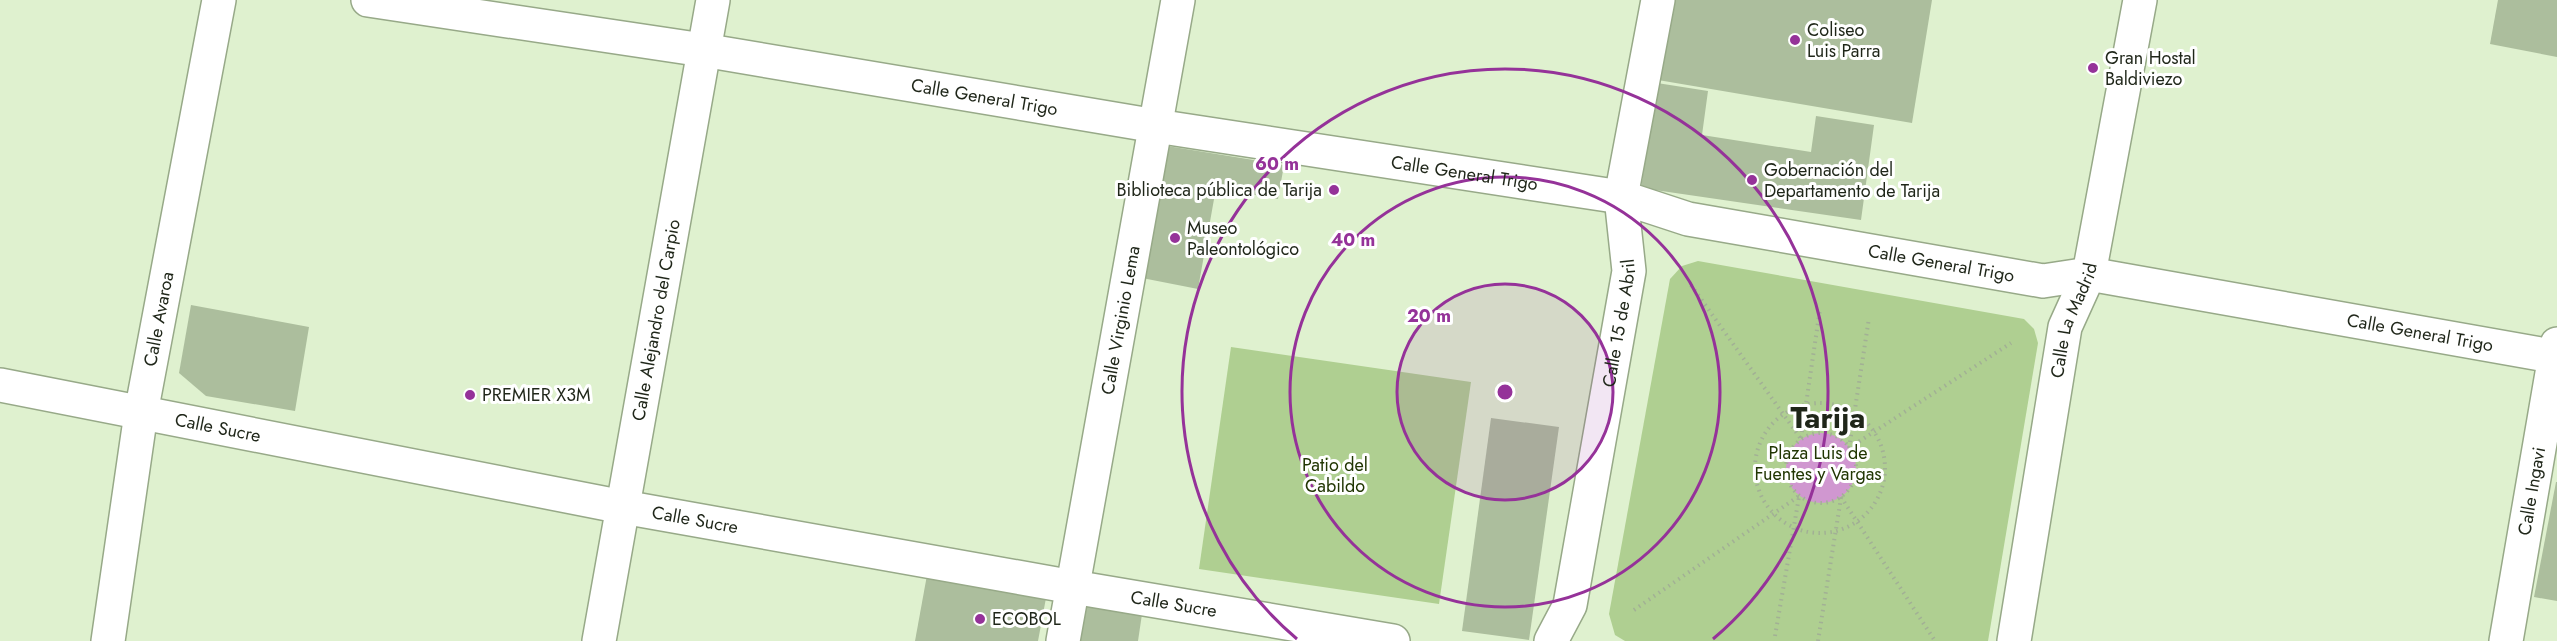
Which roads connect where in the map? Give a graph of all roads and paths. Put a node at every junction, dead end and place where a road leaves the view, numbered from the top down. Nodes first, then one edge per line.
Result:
1 (219, 0) edge
2 (368, 0) edge
3 (712, 0) edge
4 (1178, 0) edge
5 (1658, 0) edge
6 (2140, 0) edge
7 (703, 51) junction
8 (1156, 126) junction
9 (1621, 197) junction
10 (2089, 274) junction
11 (1691, 285) dead end
12 (1820, 309) dead end
13 (1869, 318) dead end
14 (2011, 343) dead end
15 (2556, 352) edge
16 (0, 385) edge
17 (1806, 403) junction
18 (1855, 412) junction
19 (141, 413) junction
20 (1783, 413) junction
21 (1875, 432) junction
22 (1801, 439) junction
23 (1849, 448) junction
24 (1799, 496) junction
25 (1841, 497) junction
26 (623, 507) junction
27 (1773, 514) junction
28 (1857, 522) junction
29 (1793, 528) junction
30 (1835, 532) junction
31 (1073, 587) junction
32 (1634, 610) dead end
33 (1774, 636) dead end
34 (108, 641) edge
35 (599, 641) edge
36 (1063, 641) edge
37 (1393, 641) edge
38 (1551, 641) edge
39 (1818, 641) edge
40 (1935, 641) edge
41 (2014, 641) edge
42 (2506, 641) edge

1 - 19 street, Calle Avaroa
2 - 7 street, Calle General Trigo
3 - 7 street, Calle Alejandro del Carpio
4 - 8 street, Calle Virginio Lema
5 - 9 street, Calle 15 de Abril
6 - 10 street, Calle La Madrid
7 - 8 street, Calle General Trigo
7 - 26 street, Calle Alejandro del Carpio
8 - 9 street, Calle General Trigo
8 - 31 street, Calle Virginio Lema
9 - 10 street, Calle General Trigo
9 - 38 street, Calle 15 de Abril
10 - 15 street, Calle General Trigo
10 - 41 street, Calle La Madrid
11 - 20 path
12 - 17 path
13 - 18 path
14 - 21 path
15 - 42 street, Calle Ingavi
16 - 19 street, Calle Sucre
17 - 18 path
17 - 20 path
17 - 22 path
18 - 21 path
18 - 23 path
19 - 26 street, Calle Sucre
19 - 34 street, Calle Avaroa
20 - 22 path
20 - 27 path
21 - 23 path
21 - 28 path
22 - 23 path
22 - 24 path
23 - 25 path
24 - 25 path
24 - 27 path
24 - 29 path
25 - 28 path
25 - 30 path
26 - 31 street, Calle Sucre
26 - 35 street, Calle Alejandro del Carpio
27 - 29 path
27 - 32 path
28 - 30 path
28 - 40 path
29 - 30 path
29 - 33 path
30 - 39 path
31 - 36 street, Calle Virginio Lema
31 - 37 street, Calle Sucre

